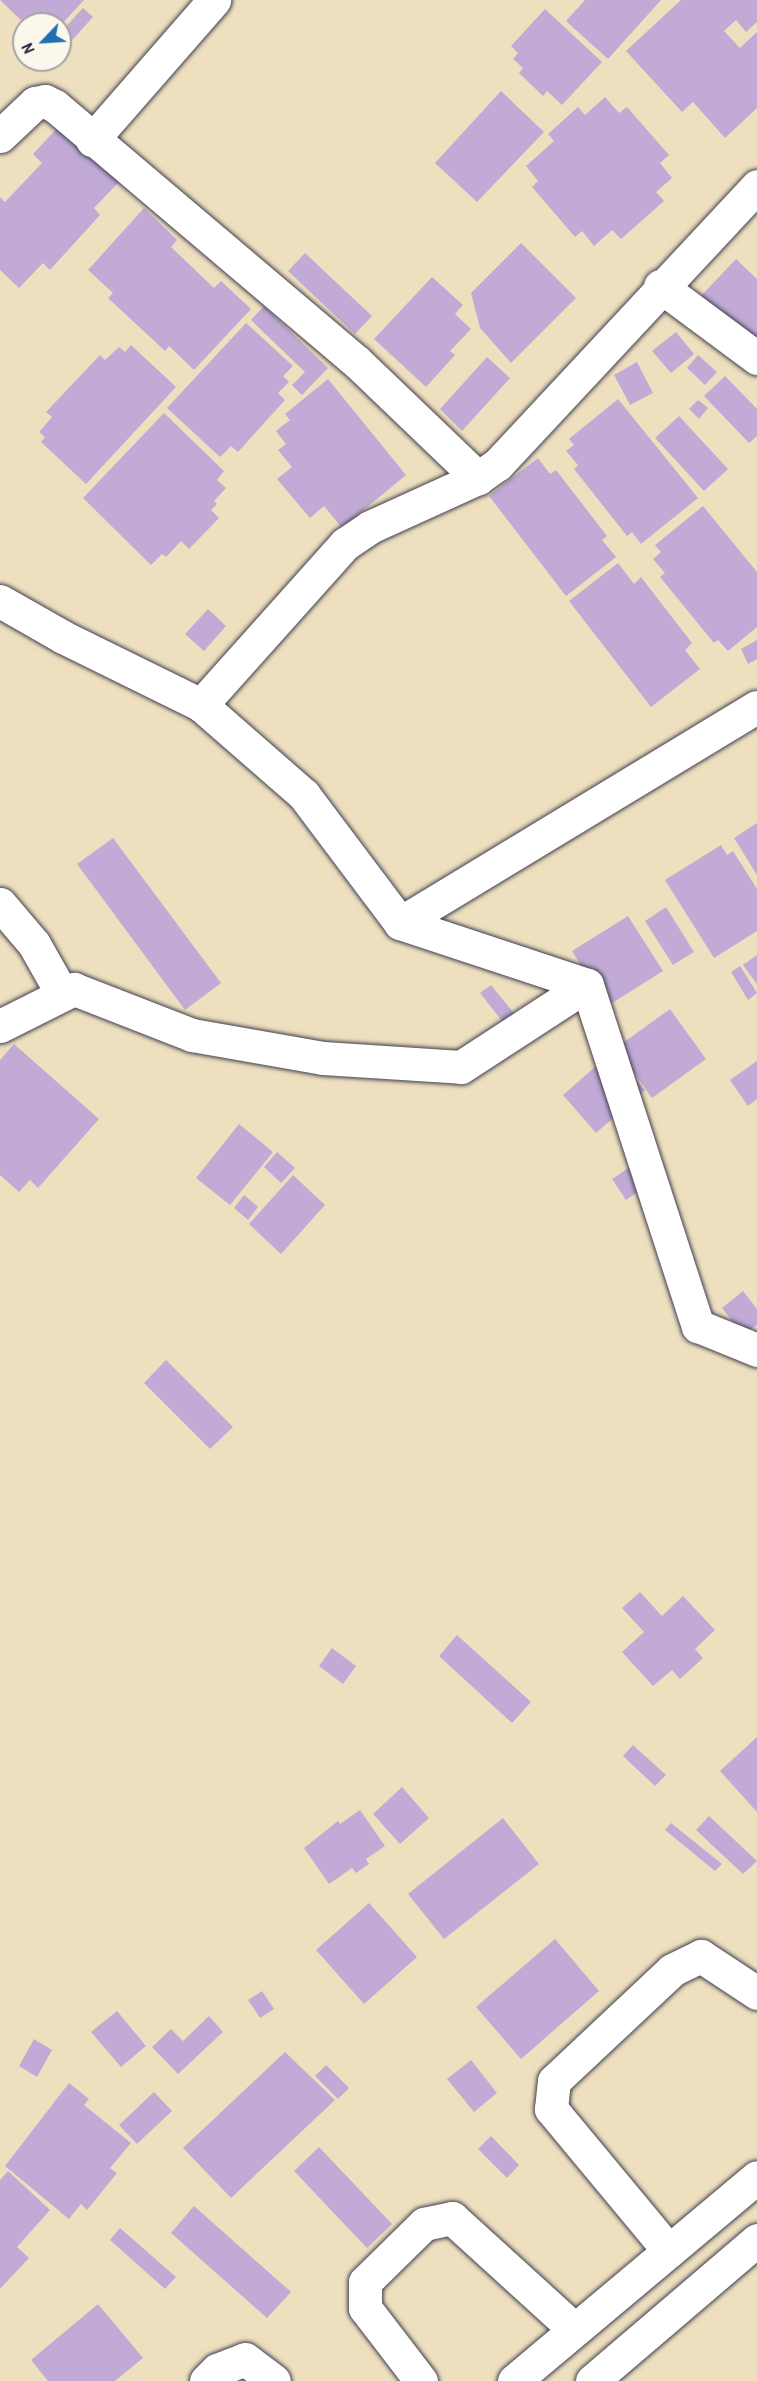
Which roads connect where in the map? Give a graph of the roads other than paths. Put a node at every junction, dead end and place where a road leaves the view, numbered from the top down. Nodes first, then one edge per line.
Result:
1 (214, 0) edge
2 (0, 136) edge
3 (92, 140) junction
4 (757, 186) edge
5 (660, 286) junction
6 (757, 358) edge
7 (478, 478) junction
8 (0, 601) edge
9 (201, 705) junction
10 (757, 707) edge
11 (0, 904) edge
12 (400, 922) junction
13 (587, 984) junction
14 (60, 992) junction
15 (0, 1026) edge
16 (757, 1350) edge
17 (757, 1993) edge
18 (757, 2177) edge
19 (757, 2240) edge
20 (669, 2251) junction
21 (575, 2330) junction
22 (206, 2381) edge
23 (274, 2381) edge
24 (421, 2381) edge
25 (514, 2381) edge
26 (592, 2381) edge

1 - 3 street
2 - 3 street
3 - 7 street
4 - 5 street
5 - 6 street
5 - 7 street
7 - 9 street
8 - 9 street
9 - 12 street
10 - 12 street
11 - 14 street
12 - 13 street
13 - 14 street
13 - 16 street
14 - 15 street
17 - 20 street
18 - 20 street
19 - 26 street
20 - 21 street
21 - 24 street
21 - 25 street
22 - 23 street

